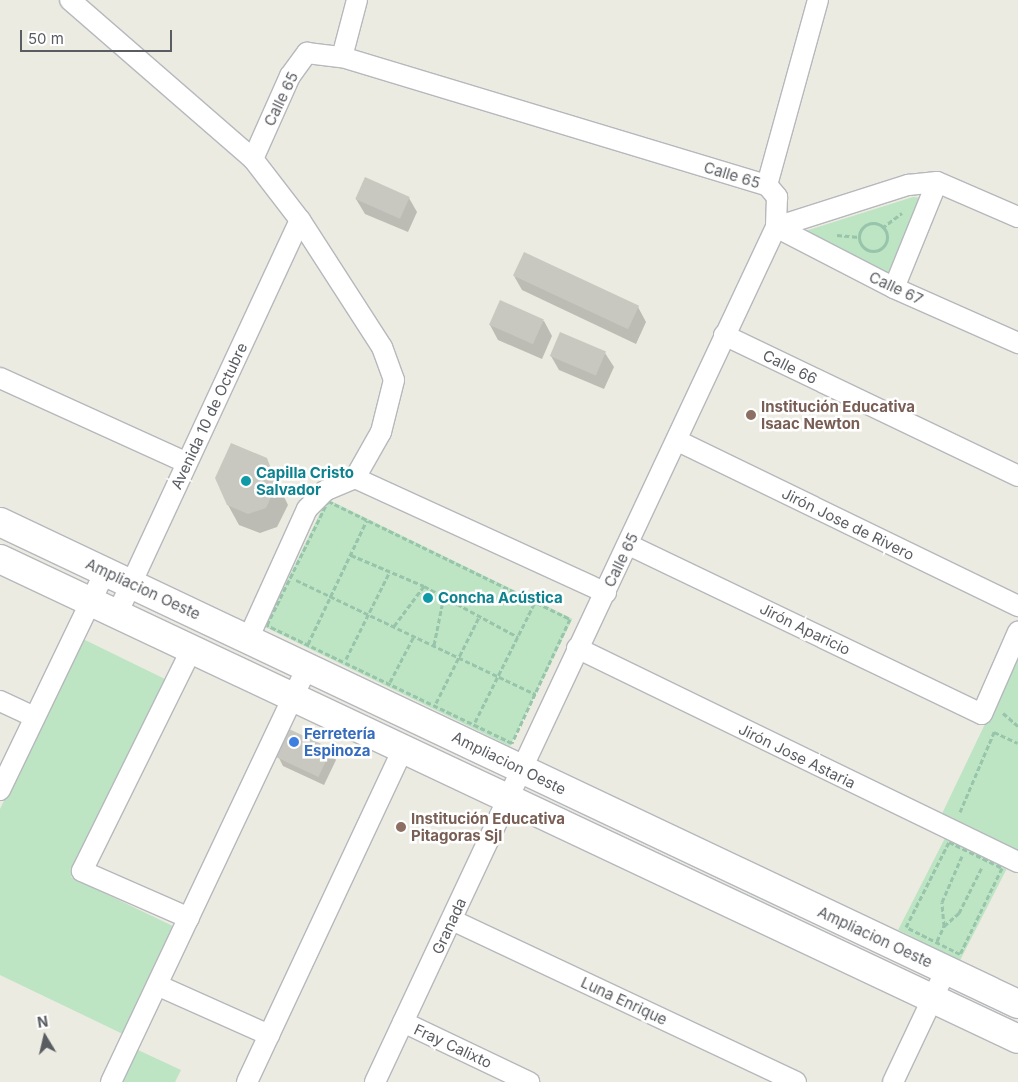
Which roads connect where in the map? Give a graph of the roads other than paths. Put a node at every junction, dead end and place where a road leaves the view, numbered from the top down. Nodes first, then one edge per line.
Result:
1 (70, 0) edge
2 (357, 0) edge
3 (818, 0) edge
4 (342, 57) junction
5 (253, 159) junction
6 (937, 182) junction
7 (767, 185) junction
8 (1018, 217) edge
9 (300, 220) junction
10 (776, 227) junction
11 (894, 288) junction
12 (724, 336) junction
13 (1018, 343) edge
14 (0, 378) edge
15 (678, 441) junction
16 (187, 463) junction
17 (1018, 476) edge
18 (355, 478) junction
19 (0, 522) edge
20 (629, 545) junction
21 (0, 559) edge
22 (105, 572) junction
23 (131, 584) junction
24 (606, 594) junction
25 (92, 602) junction
26 (1018, 606) edge
27 (118, 612) junction
28 (258, 632) junction
29 (1018, 632) edge
30 (192, 648) junction
31 (577, 648) junction
32 (307, 656) junction
33 (294, 698) junction
34 (0, 701) edge
35 (35, 718) junction
36 (403, 749) junction
37 (520, 769) junction
38 (0, 790) edge
39 (506, 797) junction
40 (1018, 862) edge
41 (189, 918) junction
42 (452, 920) junction
43 (936, 958) junction
44 (157, 985) junction
45 (932, 999) junction
46 (1018, 1004) edge
47 (403, 1022) junction
48 (269, 1035) junction
49 (1018, 1039) edge
50 (111, 1082) edge
51 (247, 1082) edge
52 (375, 1082) edge
53 (529, 1082) edge
54 (796, 1082) edge
55 (893, 1082) edge

1 - 5 street
2 - 4 street
3 - 7 street
4 - 5 street, Calle 65
4 - 7 street, Calle 65
5 - 9 street
6 - 8 street
6 - 10 street
6 - 11 street
7 - 10 street, Calle 65
9 - 16 street, Avenida 10 de Octubre
9 - 18 street
10 - 11 street, Calle 67
10 - 12 street, Calle 65
11 - 13 street, Calle 67
12 - 15 street, Calle 65
12 - 17 street, Calle 66
14 - 16 street
15 - 20 street, Calle 65
15 - 26 street, Jirón Jose de Rivero
16 - 23 street, Avenida 10 de Octubre
18 - 24 street
18 - 28 street
19 - 22 main road, Ampliacion Oeste
20 - 24 street, Calle 65
20 - 29 street, Jirón Aparicio
21 - 25 main road, Ampliacion Oeste
22 - 23 main road, Ampliacion Oeste
22 - 25 street
23 - 27 street, Avenida 10 de Octubre
23 - 28 main road, Ampliacion Oeste
24 - 31 street, Calle 65
25 - 27 main road, Ampliacion Oeste
25 - 35 street
27 - 30 main road, Ampliacion Oeste
28 - 32 main road, Ampliacion Oeste
30 - 33 main road, Ampliacion Oeste
30 - 41 street
31 - 37 street, Calle 65
31 - 40 street, Jirón Jose Astaria
32 - 33 street
32 - 37 main road, Ampliacion Oeste
33 - 36 main road, Ampliacion Oeste
33 - 41 street
34 - 35 street
35 - 38 street
36 - 39 main road, Ampliacion Oeste
36 - 48 street
37 - 39 street, Granada
37 - 43 main road, Ampliacion Oeste
39 - 42 street, Granada
39 - 45 main road, Ampliacion Oeste
41 - 44 street
42 - 47 street, Granada
42 - 54 street, Luna Enrique
43 - 45 street
43 - 46 main road, Ampliacion Oeste
44 - 48 street
44 - 50 street
45 - 49 main road, Ampliacion Oeste
45 - 55 street
47 - 52 street, Granada
47 - 53 street, Fray Calixto
48 - 51 street

